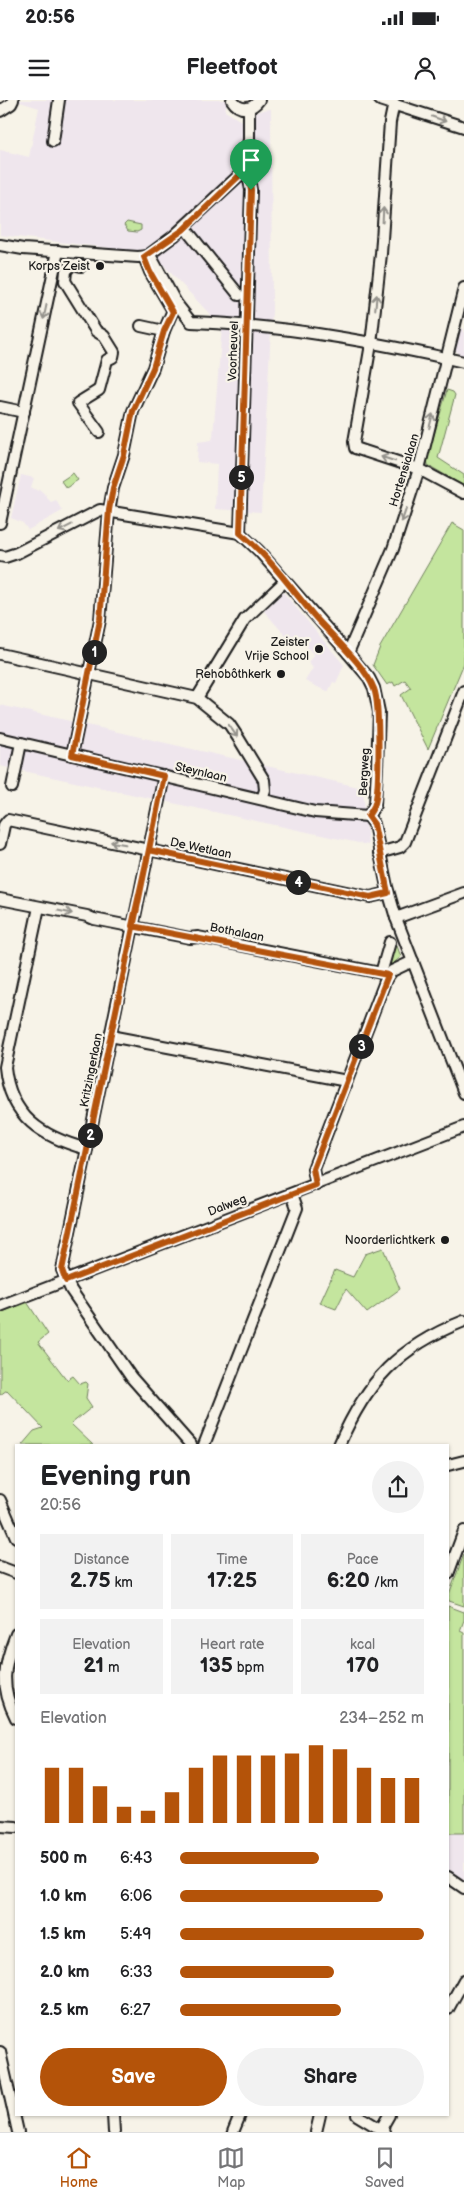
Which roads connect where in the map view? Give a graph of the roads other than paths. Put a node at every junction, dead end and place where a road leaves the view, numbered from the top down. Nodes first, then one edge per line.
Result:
1 (13, 100) edge
2 (59, 100) edge
3 (232, 100) edge
4 (259, 100) edge
5 (380, 100) edge
6 (394, 103) junction
7 (249, 108) junction
8 (0, 111) edge
9 (464, 127) edge
10 (53, 141) dead end
11 (244, 171) junction
12 (189, 233) dead end
13 (0, 245) edge
14 (58, 251) junction
15 (147, 256) junction
16 (81, 266) dead end
17 (464, 292) edge
18 (239, 295) dead end
19 (174, 307) junction
20 (246, 324) junction
21 (141, 326) dead end
22 (164, 331) junction
23 (371, 344) junction
24 (447, 358) junction
25 (464, 362) edge
26 (0, 407) edge
27 (24, 412) junction
28 (99, 432) dead end
29 (420, 469) junction
30 (464, 494) edge
31 (109, 510) junction
32 (0, 523) edge
33 (240, 533) junction
34 (0, 556) edge
35 (285, 581) junction
36 (348, 653) junction
37 (0, 654) edge
38 (90, 674) junction
39 (464, 691) edge
40 (197, 698) junction
41 (0, 738) edge
42 (21, 743) junction
43 (72, 755) junction
44 (164, 776) junction
45 (12, 787) dead end
46 (262, 799) junction
47 (368, 816) junction
48 (0, 844) edge
49 (149, 850) junction
50 (380, 853) junction
51 (388, 893) junction
52 (464, 893) edge
53 (0, 899) edge
54 (39, 906) junction
55 (396, 918) junction
56 (132, 926) junction
57 (390, 942) dead end
58 (413, 961) junction
59 (384, 974) junction
60 (110, 1036) junction
61 (347, 1081) junction
62 (464, 1093) edge
63 (464, 1127) edge
64 (87, 1149) junction
65 (316, 1185) junction
66 (292, 1194) junction
67 (66, 1281) junction
68 (0, 1306) edge
69 (464, 1321) edge
70 (189, 1444) edge
71 (204, 1444) edge
72 (340, 1444) edge
73 (464, 1461) edge
74 (449, 1466) edge
75 (0, 1500) edge
76 (464, 1531) edge
77 (15, 1535) edge
78 (0, 1567) edge
79 (449, 1568) edge
80 (15, 1573) edge
81 (15, 1636) edge
82 (15, 1716) edge
83 (0, 1826) edge
84 (15, 1827) edge
85 (449, 1878) edge
86 (464, 1888) edge
87 (464, 1980) edge
88 (449, 2006) edge
89 (0, 2052) edge
90 (114, 2116) edge
91 (240, 2116) edge
92 (320, 2116) edge
93 (358, 2116) edge
94 (389, 2116) edge
95 (383, 2130) edge
96 (18, 2132) edge
97 (114, 2132) edge
98 (233, 2132) edge
99 (316, 2132) edge

1 - 8 street
2 - 10 street
3 - 7 street
4 - 7 street
5 - 6 street
6 -> 9 street
23 -> 6 street
7 - 11 street, Voorheuvel
11 - 15 street
11 - 20 street, Voorheuvel
12 - 18 street
13 - 14 street
14 - 15 street
14 -> 27 street
15 - 19 street
16 - 28 street
17 - 24 street, Hortensialaan
19 - 20 street
19 - 22 street
20 - 23 street
20 - 33 street, Voorheuvel
21 - 22 street
22 - 31 street
23 - 24 street
29 -> 23 street
24 - 25 street
29 -> 24 street, Hortensialaan
26 - 27 street
27 - 32 street
29 - 30 street
29 -> 36 street, Hortensialaan
31 - 33 street
31 -> 34 street
31 - 38 street
33 - 35 street, Bergweg
35 - 36 street, Bergweg
35 - 40 street
36 - 47 street, Bergweg
37 - 38 street
38 - 40 street
38 - 43 street
39 - 50 street
40 -> 46 street
41 - 42 street, Steynlaan
42 - 43 street, Steynlaan
42 - 45 street
43 - 44 street, Steynlaan
44 - 46 street, Steynlaan
44 - 49 street, Kritzingerlaan
46 - 47 street, Steynlaan
47 - 50 street
49 -> 48 street, De Wetlaan
49 - 51 street, De Wetlaan
49 - 56 street, Kritzingerlaan
50 - 51 street
51 - 55 street
52 - 55 street
53 - 54 street, Bothalaan
54 -> 56 street, Bothalaan
54 - 64 street
55 - 58 street
56 - 59 street, Bothalaan
56 - 60 street, Kritzingerlaan
57 - 59 street
58 - 59 street
58 - 62 street
59 - 61 street
60 - 61 street
60 - 64 street, Kritzingerlaan
61 - 65 street
63 - 65 street, Dalweg
64 - 67 street, Kritzingerlaan
65 - 66 street, Dalweg
66 - 67 street, Dalweg
66 - 71 street
67 - 68 street, Dalweg
67 - 70 street
69 - 72 street
73 - 74 street
75 - 77 street
76 - 79 street
78 - 80 street
81 - 82 street
83 - 84 street
85 - 86 street
87 - 88 street
89 - 96 street
90 - 97 street
91 - 98 street
92 - 99 street
93 - 95 street
94 - 95 street

